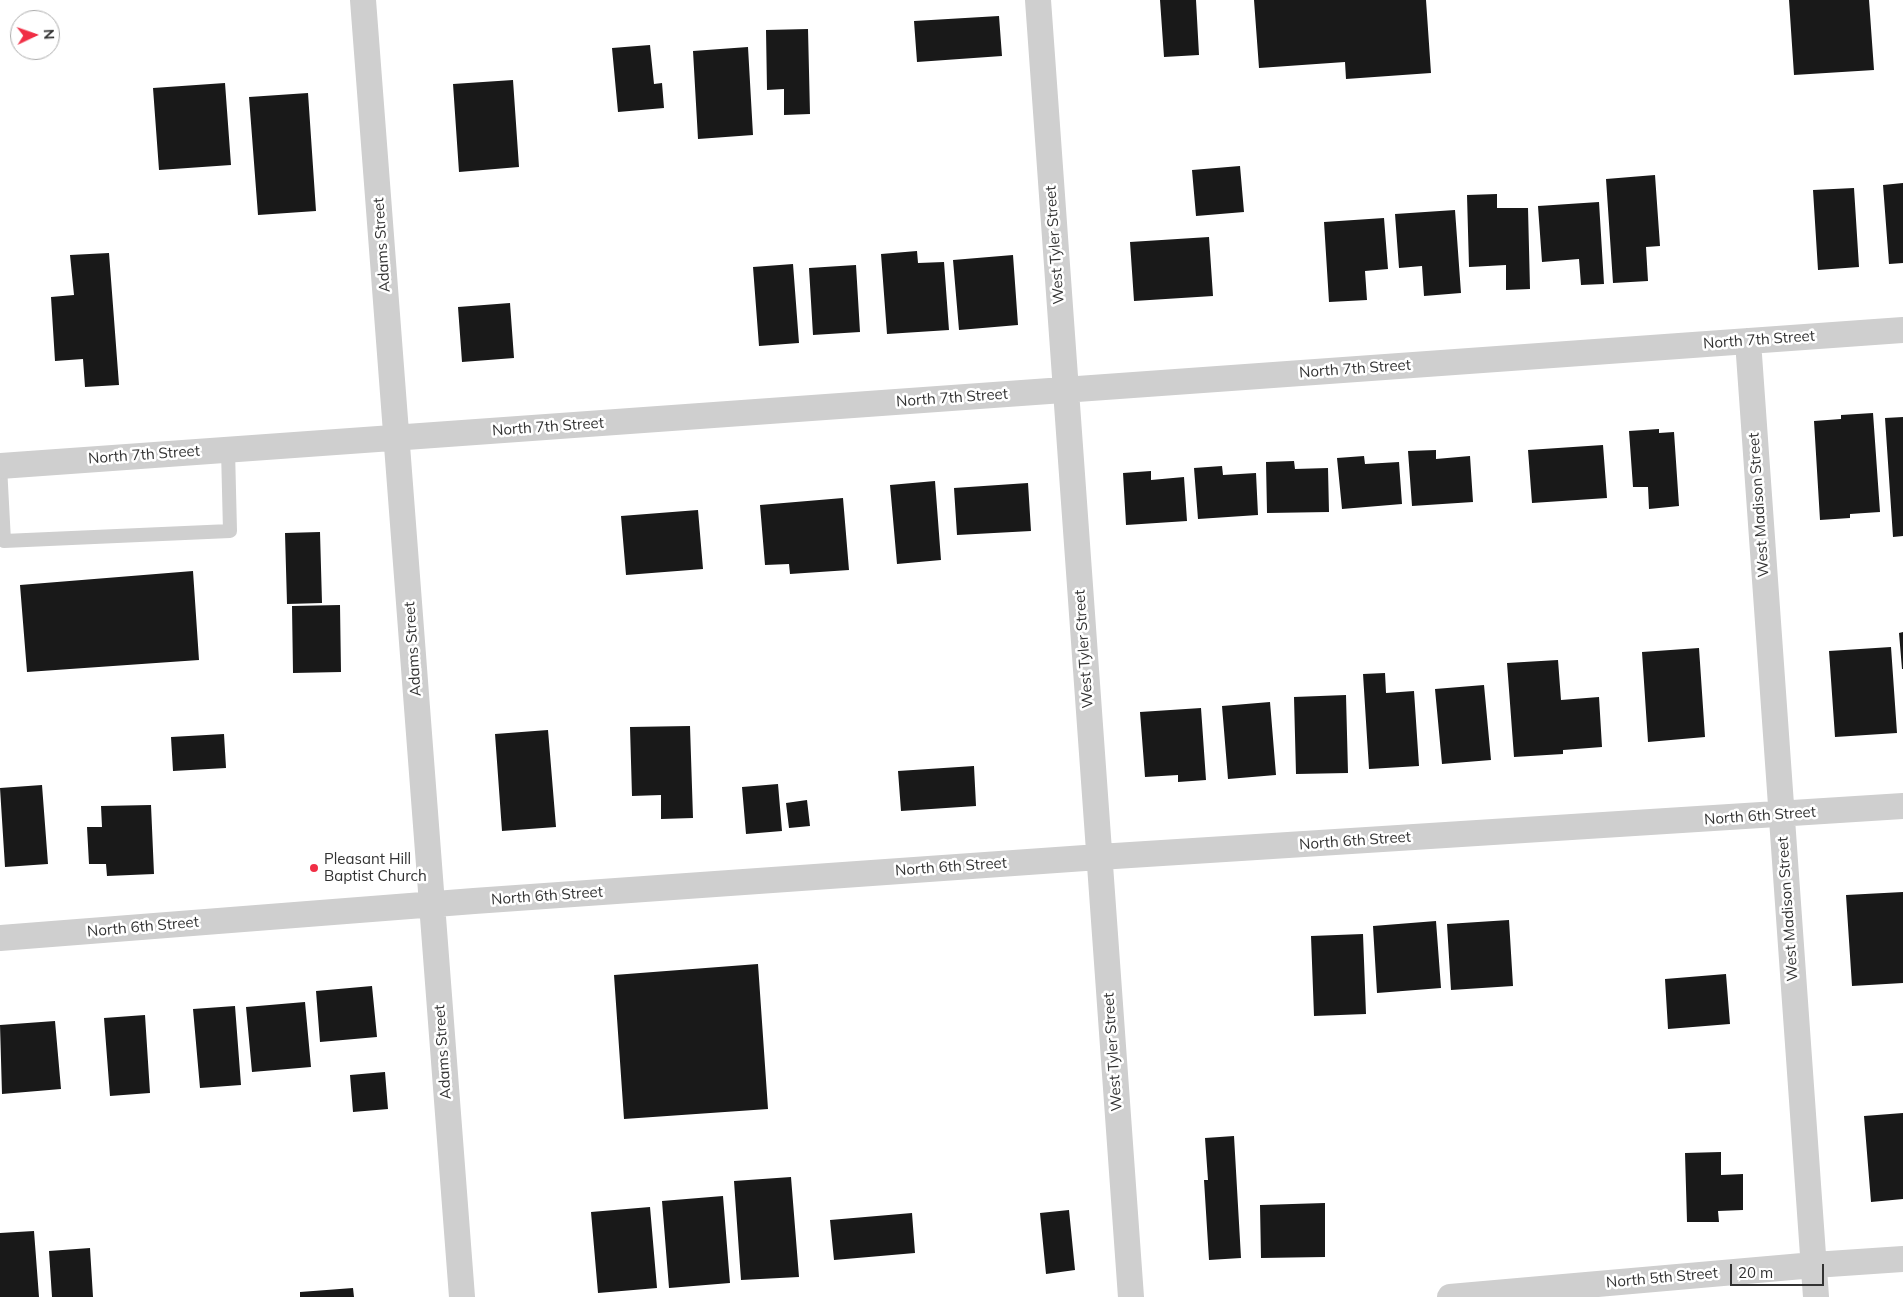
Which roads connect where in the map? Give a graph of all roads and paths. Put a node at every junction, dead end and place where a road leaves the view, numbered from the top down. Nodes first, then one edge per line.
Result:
1 (363, 0) edge
2 (1038, 0) edge
3 (1903, 330) edge
4 (1748, 341) junction
5 (1066, 390) junction
6 (397, 438) junction
7 (228, 450) junction
8 (0, 466) edge
9 (1903, 806) edge
10 (1782, 814) junction
11 (1099, 857) junction
12 (432, 904) junction
13 (0, 938) edge
14 (1903, 1259) edge
15 (1814, 1265) junction
16 (462, 1297) edge
17 (1131, 1297) edge
18 (1450, 1297) edge
19 (1816, 1297) edge

1 - 6 street, Adams Street
2 - 5 street, West Tyler Street
3 - 4 street, North 7th Street
4 - 5 street, North 7th Street
4 - 10 street, West Madison Street
5 - 6 street, North 7th Street
5 - 11 street, West Tyler Street
6 - 7 street, North 7th Street
6 - 12 street, Adams Street
7 - 8 street, North 7th Street
7 - 8 lane
9 - 10 street, North 6th Street
10 - 11 street, North 6th Street
10 - 15 street, West Madison Street
11 - 12 street, North 6th Street
11 - 17 street, West Tyler Street
12 - 13 street, North 6th Street
12 - 16 street, Adams Street
14 - 15 street, North 5th Street
15 - 18 street, North 5th Street
15 - 19 street, West Madison Street

